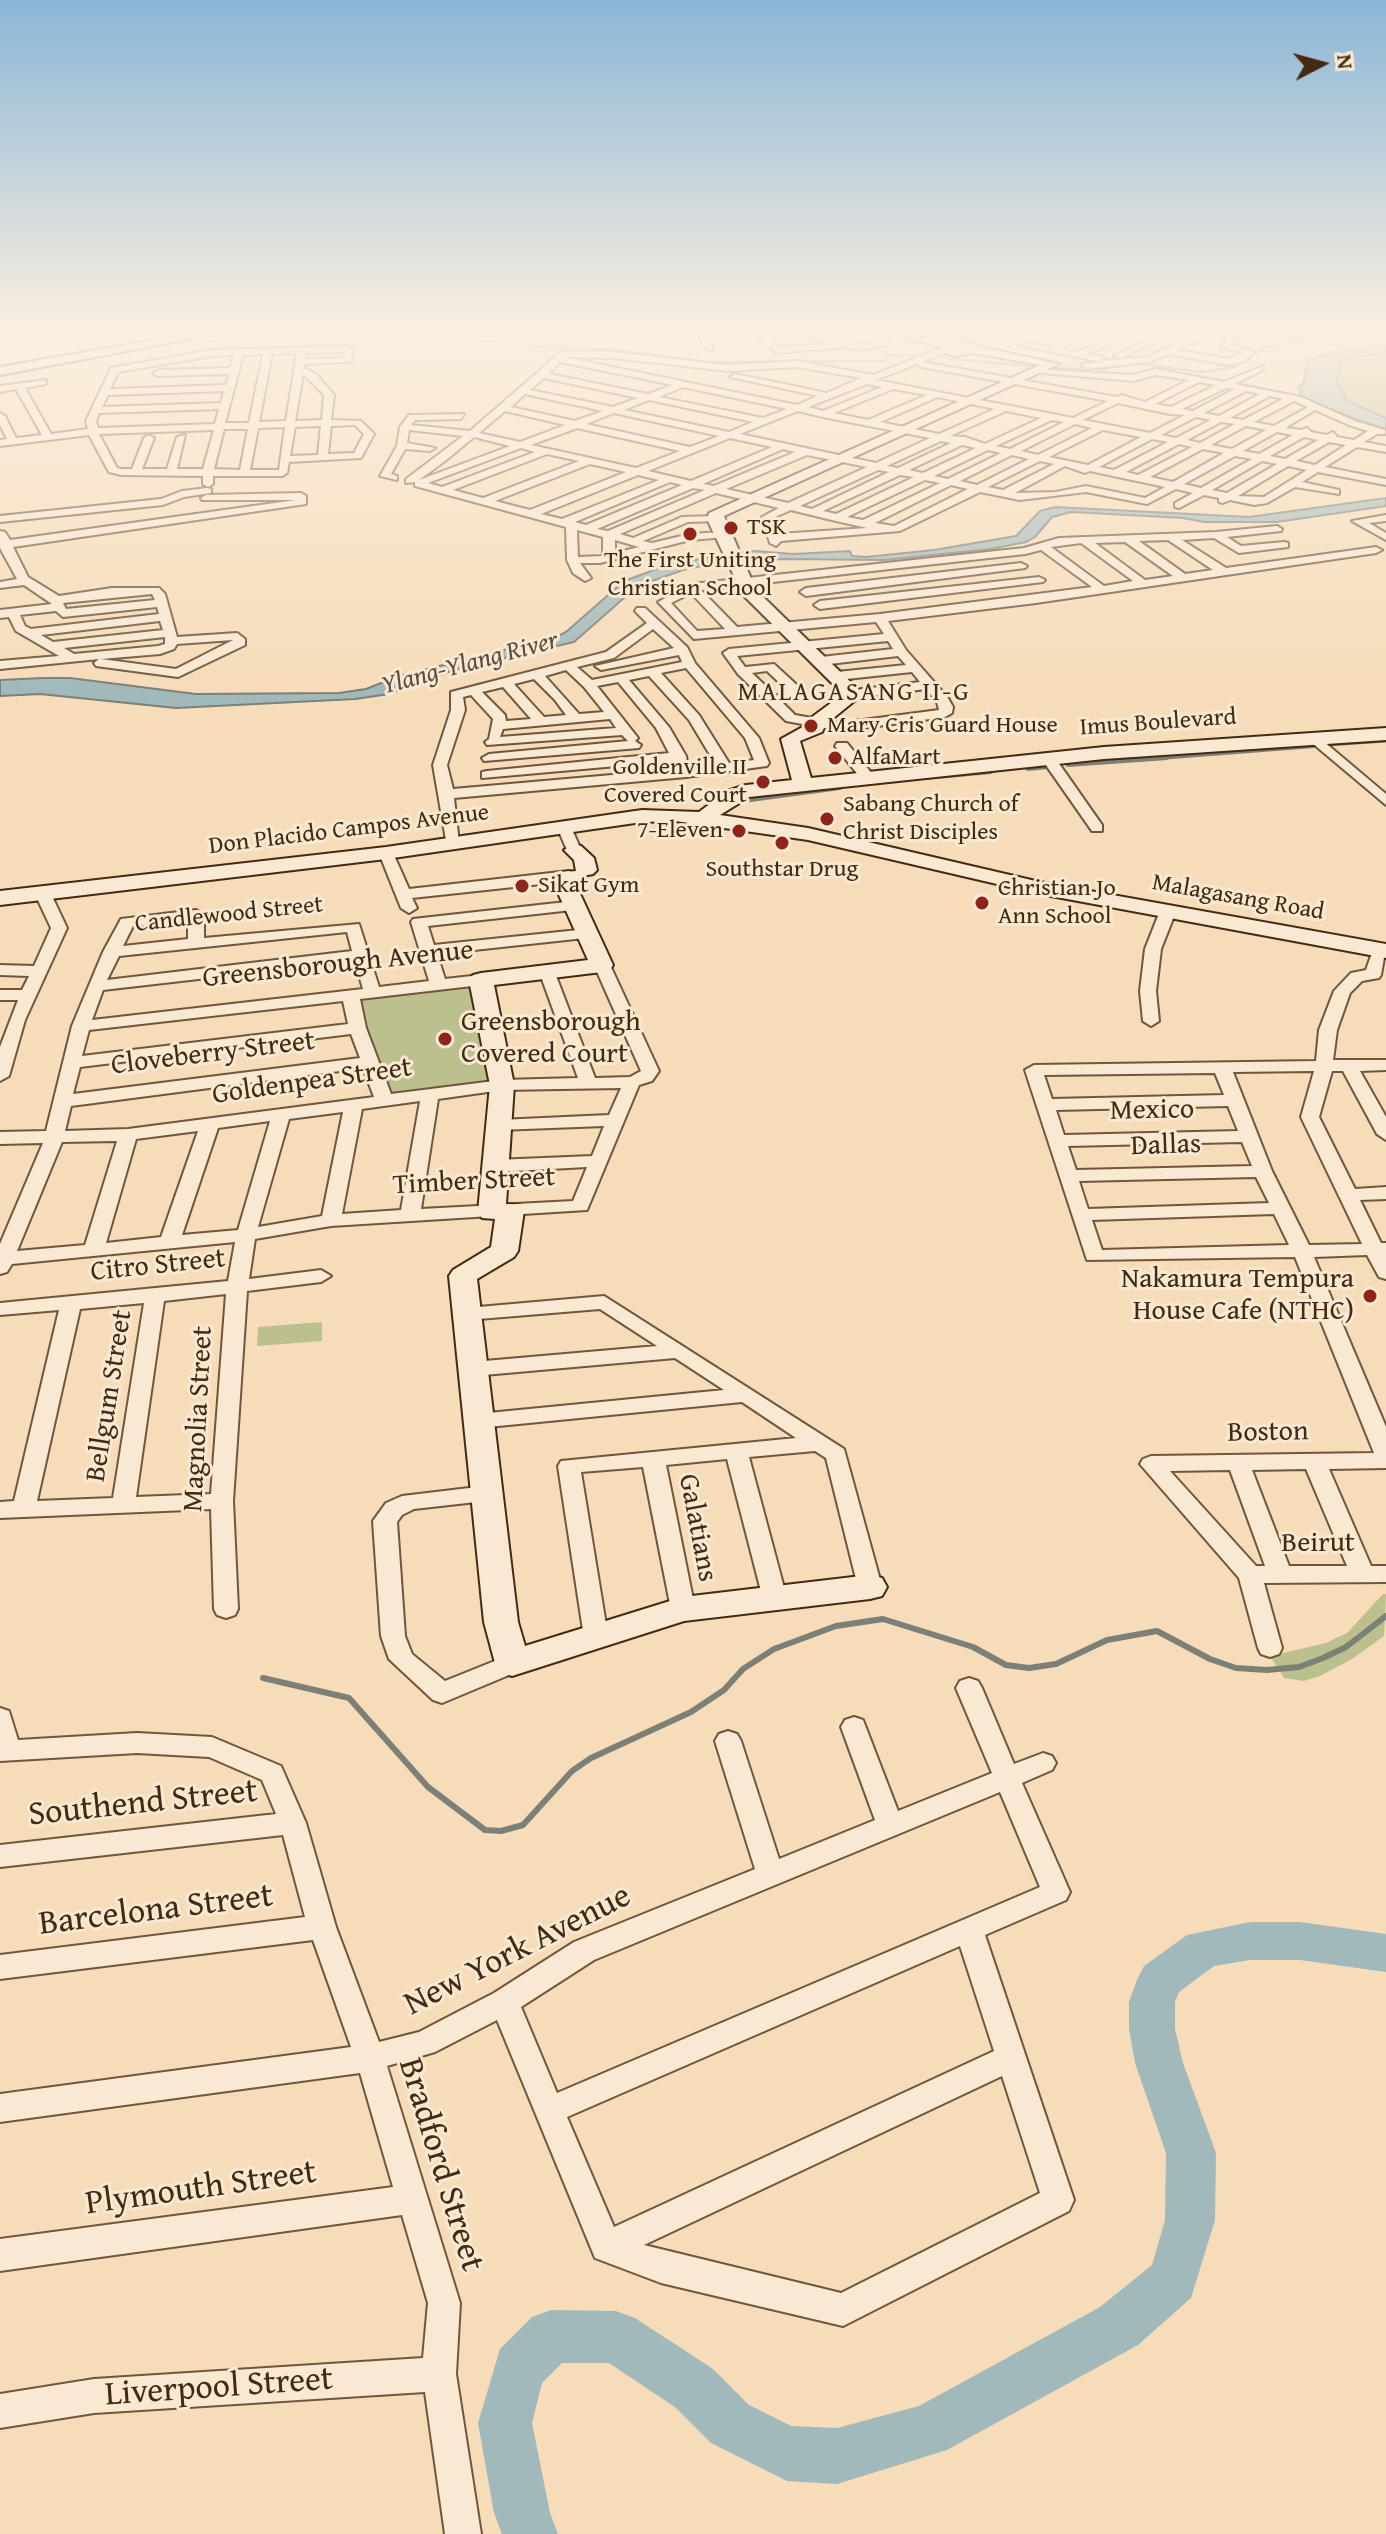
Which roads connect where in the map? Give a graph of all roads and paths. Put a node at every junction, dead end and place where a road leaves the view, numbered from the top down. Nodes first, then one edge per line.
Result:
1 (104, 452) edge
2 (144, 452) edge
3 (177, 452) edge
4 (213, 452) edge
5 (248, 452) edge
6 (285, 452) edge
7 (324, 452) edge
8 (361, 452) edge
9 (397, 452) edge
10 (404, 452) edge
11 (412, 452) edge
12 (450, 452) edge
13 (543, 452) edge
14 (552, 452) edge
15 (604, 452) edge
16 (652, 452) edge
17 (684, 452) edge
18 (769, 452) edge
19 (804, 452) edge
20 (805, 452) edge
21 (853, 452) edge
22 (905, 452) edge
23 (939, 452) edge
24 (973, 452) edge
25 (1009, 452) edge
26 (1010, 452) edge
27 (1049, 452) edge
28 (1120, 452) edge
29 (1157, 452) edge
30 (1189, 452) edge
31 (1234, 452) edge
32 (1235, 452) edge
33 (1272, 452) edge
34 (1306, 452) edge
35 (1341, 452) edge
36 (500, 453) edge
37 (445, 456) junction
38 (569, 456) junction
39 (323, 457) junction
40 (673, 457) junction
41 (418, 458) dead end
42 (1038, 458) junction
43 (1262, 458) junction
44 (284, 459) junction
45 (482, 459) junction
46 (838, 459) junction
47 (589, 461) junction
48 (1064, 463) junction
49 (1288, 463) junction
50 (655, 464) junction
51 (465, 466) junction
52 (612, 466) junction
53 (1362, 466) dead end
54 (407, 467) dead end
55 (874, 467) junction
56 (695, 468) dead end
57 (1089, 468) junction
58 (1316, 468) junction
59 (136, 472) junction
60 (636, 472) junction
61 (898, 472) junction
62 (171, 473) junction
63 (208, 473) junction
64 (244, 473) junction
65 (1115, 474) junction
66 (1350, 475) junction
67 (1076, 476) dead end
68 (1303, 476) junction
69 (921, 478) junction
70 (578, 479) dead end
71 (669, 479) junction
72 (1140, 479) junction
73 (406, 481) junction
74 (1386, 482) edge
75 (945, 483) junction
76 (1062, 483) dead end
77 (1293, 483) junction
78 (692, 484) junction
79 (1172, 485) junction
80 (1359, 487) dead end
81 (1086, 489) junction
82 (279, 490) junction
83 (444, 490) junction
84 (717, 490) junction
85 (977, 490) junction
86 (207, 492) junction
87 (1201, 492) junction
88 (1335, 492) dead end
89 (1004, 494) junction
90 (465, 495) junction
91 (1113, 495) junction
92 (1306, 496) dead end
93 (1228, 497) junction
94 (1274, 497) junction
95 (750, 498) junction
96 (1036, 498) junction
97 (485, 501) junction
98 (522, 501) dead end
99 (153, 504) junction
100 (1179, 505) dead end
101 (508, 507) junction
102 (789, 507) junction
103 (1213, 507) dead end
104 (113, 508) junction
105 (77, 511) junction
106 (533, 513) junction
107 (816, 513) junction
108 (38, 515) junction
109 (204, 515) junction
110 (840, 518) junction
111 (1386, 518) edge
112 (0, 519) edge
113 (715, 519) junction
114 (159, 522) junction
115 (568, 523) junction
116 (864, 524) junction
117 (123, 527) junction
118 (587, 529) junction
119 (1277, 529) dead end
120 (891, 530) junction
121 (0, 531) edge
122 (1262, 531) junction
123 (86, 533) junction
124 (609, 535) junction
125 (1216, 535) junction
126 (807, 537) junction
127 (1171, 537) junction
128 (1386, 537) edge
129 (1127, 538) junction
130 (44, 539) junction
131 (775, 539) junction
132 (1082, 539) junction
133 (632, 541) junction
134 (725, 541) junction
135 (3, 544) edge
136 (1284, 545) junction
137 (650, 546) junction
138 (1044, 547) junction
139 (1006, 553) junction
140 (609, 557) junction
141 (6, 558) edge
142 (1310, 558) junction
143 (573, 560) junction
144 (1382, 562) dead end
145 (1021, 566) junction
146 (17, 569) junction
147 (1221, 570) junction
148 (0, 571) edge
149 (742, 575) junction
150 (1181, 576) junction
151 (792, 577) junction
152 (585, 578) dead end
153 (1039, 580) junction
154 (27, 581) junction
155 (1140, 581) junction
156 (0, 585) edge
157 (1099, 587) junction
158 (692, 588) junction
159 (806, 592) junction
160 (1060, 595) junction
161 (56, 604) junction
162 (10, 605) edge
163 (820, 605) junction
164 (641, 611) dead end
165 (163, 617) junction
166 (880, 618) junction
167 (839, 621) junction
168 (654, 623) junction
169 (787, 627) junction
170 (68, 628) junction
171 (734, 631) junction
172 (29, 633) junction
173 (170, 637) junction
174 (892, 637) junction
175 (805, 645) junction
176 (50, 646) junction
177 (160, 650) junction
178 (683, 650) junction
179 (0, 651) edge
180 (901, 652) junction
181 (75, 658) junction
182 (204, 660) junction
183 (20, 661) junction
184 (821, 661) junction
185 (689, 664) junction
186 (0, 665) edge
187 (916, 668) junction
188 (572, 669) junction
189 (742, 671) junction
190 (653, 672) junction
191 (536, 674) junction
192 (837, 676) junction
193 (621, 678) junction
194 (506, 682) junction
195 (589, 684) junction
196 (930, 685) junction
197 (474, 691) junction
198 (854, 694) junction
199 (775, 702) junction
200 (891, 705) junction
201 (612, 715) junction
202 (575, 718) junction
203 (541, 722) junction
204 (813, 725) junction
205 (497, 726) junction
206 (626, 731) junction
207 (1386, 734) edge
208 (1316, 739) junction
209 (492, 742) junction
210 (634, 745) junction
211 (842, 746) dead end
212 (679, 756) junction
213 (489, 758) junction
214 (1048, 758) junction
215 (642, 760) junction
216 (725, 768) junction
217 (686, 773) junction
218 (487, 775) junction
219 (868, 778) junction
220 (804, 786) junction
221 (492, 792) junction
222 (447, 794) junction
223 (1386, 801) edge
224 (704, 818) junction
225 (564, 827) junction
226 (1097, 828) dead end
227 (452, 843) junction
228 (386, 853) junction
229 (575, 868) junction
230 (43, 894) junction
231 (0, 898) edge
232 (575, 906) junction
233 (1168, 911) junction
234 (588, 934) junction
235 (196, 943) junction
236 (428, 950) junction
237 (1384, 951) edge
238 (111, 952) junction
239 (361, 955) junction
240 (602, 965) junction
241 (0, 970) edge
242 (39, 971) junction
243 (547, 971) junction
244 (481, 980) junction
245 (439, 985) junction
246 (96, 986) junction
247 (372, 990) junction
248 (350, 993) junction
249 (0, 995) edge
250 (29, 995) junction
251 (8, 1020) edge
252 (1151, 1021) dead end
253 (81, 1026) junction
254 (357, 1028) junction
255 (3, 1046) edge
256 (369, 1062) junction
257 (72, 1063) junction
258 (1377, 1066) edge
259 (1222, 1067) junction
260 (1324, 1067) junction
261 (1350, 1068) junction
262 (0, 1074) edge
263 (588, 1082) junction
264 (632, 1082) junction
265 (1386, 1083) edge
266 (502, 1085) junction
267 (430, 1094) junction
268 (384, 1099) junction
269 (1235, 1100) junction
270 (64, 1101) junction
271 (354, 1104) junction
272 (1046, 1105) junction
273 (281, 1115) junction
274 (617, 1120) junction
275 (210, 1124) junction
276 (499, 1125) junction
277 (1386, 1134) edge
278 (128, 1135) junction
279 (1249, 1136) junction
280 (0, 1138) edge
281 (54, 1138) junction
282 (1057, 1141) junction
283 (600, 1161) junction
284 (495, 1166) junction
285 (1263, 1171) junction
286 (1070, 1176) junction
287 (1386, 1193) edge
288 (1347, 1195) junction
289 (1281, 1208) junction
290 (501, 1212) junction
291 (410, 1215) junction
292 (1083, 1215) junction
293 (331, 1220) junction
294 (246, 1235) junction
295 (170, 1241) junction
296 (1380, 1248) edge
297 (94, 1249) junction
298 (1302, 1251) junction
299 (1, 1262) edge
300 (1386, 1273) edge
301 (321, 1276) dead end
302 (237, 1287) junction
303 (155, 1296) junction
304 (71, 1302) junction
305 (0, 1309) edge
306 (467, 1314) junction
307 (678, 1351) junction
308 (473, 1369) junction
309 (746, 1395) junction
310 (478, 1421) junction
311 (819, 1443) junction
312 (736, 1451) junction
313 (1386, 1454) edge
314 (653, 1458) junction
315 (1386, 1460) edge
316 (1315, 1463) junction
317 (1239, 1464) junction
318 (486, 1494) junction
319 (222, 1501) junction
320 (123, 1505) junction
321 (24, 1509) junction
322 (0, 1510) edge
323 (1280, 1574) junction
324 (1374, 1574) edge
325 (1250, 1575) junction
326 (870, 1587) joint
327 (775, 1599) junction
328 (226, 1609) dead end
329 (683, 1609) junction
330 (596, 1637) junction
331 (1270, 1648) dead end
332 (512, 1663) junction
333 (969, 1688) dead end
334 (0, 1718) edge
335 (854, 1727) dead end
336 (728, 1741) dead end
337 (4, 1750) edge
338 (1043, 1763) dead end
339 (1008, 1777) junction
340 (293, 1823) junction
341 (890, 1825) junction
342 (0, 1856) edge
343 (770, 1874) junction
344 (322, 1927) junction
345 (969, 1930) junction
346 (0, 1967) edge
347 (504, 2002) junction
348 (1013, 2057) junction
349 (370, 2058) junction
350 (0, 2108) edge
351 (548, 2111) junction
352 (412, 2199) junction
353 (606, 2247) junction
354 (0, 2255) edge
355 (439, 2374) junction
356 (0, 2411) edge
357 (463, 2534) edge

1 - 59 street
2 - 59 street
3 - 62 street
4 - 63 street
5 - 64 street
6 - 44 street
7 - 39 street
8 - 39 street
9 - 73 street
10 - 54 street
11 - 41 street
12 - 37 street
13 - 83 street
14 - 38 street
15 - 50 street
16 - 40 street
17 - 40 street
18 - 78 street
19 - 84 street
20 - 46 street
21 - 46 street
22 - 55 street
23 - 61 street
24 - 69 street
25 - 75 street
26 - 42 street
27 - 42 street
28 - 57 street
29 - 65 street
30 - 72 street
31 - 79 street
32 - 43 street
33 - 43 street
34 - 49 street
35 - 58 street
36 - 45 street
37 - 45 street
37 - 51 street
37 - 73 street
38 - 47 street
38 - 90 street
39 - 44 street
40 - 50 street
42 - 48 street
42 - 85 street
43 - 49 street
43 - 87 street
44 - 82 street
45 - 51 street
46 - 55 street
46 - 95 street
47 - 52 street
47 - 97 street
48 - 57 street
48 - 89 street
49 - 58 street
49 - 93 street
50 - 60 street
51 - 73 street
52 - 60 street
52 - 70 street
53 - 66 street
55 - 61 street
55 - 102 street
56 - 71 street
57 - 65 street
57 - 67 street
58 - 66 street
58 - 68 street
59 - 62 street
60 - 71 street
60 - 106 street
61 - 69 street
61 - 107 street
62 - 63 street
63 - 64 street
63 - 86 street
64 - 82 street
65 - 72 street
65 - 81 street
66 - 74 street
68 - 77 street
68 - 80 street
69 - 75 street
69 - 110 street
71 - 78 street
71 - 115 street
72 - 79 street
72 - 91 street
73 - 83 street
75 - 85 street
75 - 116 street
76 - 96 street
77 - 88 street
77 - 94 street
78 - 84 street
78 - 118 street
79 - 87 street
79 - 91 street
81 - 91 street
81 - 96 street
82 - 86 street
82 - 109 street
83 - 90 street
84 - 95 street
84 - 124 street
85 - 89 street
85 - 120 street
86 - 99 street
86 - 109 street
87 - 93 street
87 - 100 street
89 - 96 street
90 - 97 street
92 - 94 street
93 - 94 street
93 - 103 street
95 - 102 street
95 - 113 street
97 - 101 street
98 - 101 street
99 - 104 street
99 - 114 street
101 - 106 street
102 - 107 street
102 - 131 street
104 - 105 street
104 - 117 street
105 - 108 street
105 - 123 street
106 - 115 street
107 - 110 street
107 - 131 street
108 - 112 street
108 - 130 street
109 - 114 street
110 - 116 street
110 - 126 street
111 - 128 street
113 - 133 street
113 - 134 street
114 - 117 street
115 - 118 street
115 - 143 street
116 - 120 street
117 - 123 street
118 - 124 street
119 - 122 street
120 - 126 street
121 - 135 street
122 - 125 street
122 - 136 street
123 - 130 street
124 - 133 street
124 - 140 street
125 - 127 street
125 - 136 street
126 - 131 street
127 - 129 street
127 - 147 street
129 - 132 street
129 - 150 street
130 - 135 street
132 - 138 street
132 - 155 street
133 - 137 street
134 - 137 street
134 - 149 street
135 - 141 street
136 - 142 street
137 - 140 street
138 - 139 street
138 - 157 street
139 - 145 street
139 - 151 street
140 - 143 street
141 - 146 street
142 - 144 street
142 - 147 street
143 - 152 street
145 - 153 street
145 - 159 street
146 - 148 street
146 - 154 street
147 - 150 street
149 - 151 street
149 - 158 street
149 - 169 street
150 - 155 street
151 - 159 street
153 - 160 street
153 - 163 street
154 - 156 street
154 - 161 street
155 - 157 street
157 - 160 street
158 - 171 street
158 - 171 street
159 - 163 street
160 - 166 street
161 - 162 street
161 - 162 street
161 - 165 street
161 - 170 street
162 - 172 street
163 - 167 street
164 - 168 street
165 - 170 street
165 - 173 street
166 - 167 street
166 - 174 street
167 - 169 street
168 - 178 street
168 - 188 street
169 - 171 street
169 - 175 street
170 - 172 street
172 - 176 street
173 - 176 street
173 - 177 street
173 - 182 street
174 - 175 street
174 - 180 street
175 - 184 street
175 - 189 street
176 - 181 street
177 - 181 street
177 - 182 street
178 - 185 street
178 - 188 street
179 - 183 street
180 - 184 street
180 - 187 street
181 - 182 street
181 - 183 street
183 - 186 street
184 - 192 street
185 - 190 street
185 - 216 street
187 - 192 street
187 - 196 street
188 - 191 street
188 - 195 street
189 - 199 street
189 - 199 street
190 - 193 street
190 - 216 street
191 - 194 street
191 - 202 street
192 - 198 street
193 - 195 street
193 - 212 street
194 - 197 street
194 - 203 street
195 - 201 street
196 - 200 street
196 - 200 street
197 - 205 street
197 - 222 street
198 - 200 street
198 - 204 street
199 - 204 street
200 - 204 street
201 - 202 street
201 - 206 street
202 - 203 street
203 - 205 street
204 - 220 street
205 - 209 street
206 - 209 street
206 - 210 street
207 - 208 street, Imus Boulevard
208 - 214 street, Imus Boulevard
208 - 223 street
209 - 213 street
210 - 213 street
210 - 215 street
211 - 219 street
212 - 215 street
212 - 217 street
213 - 218 street
214 - 219 street, Imus Boulevard
214 - 226 street
215 - 218 street
216 - 217 street
217 - 221 street
218 - 221 street
219 - 220 street, Imus Boulevard
220 - 224 street, Imus Boulevard
221 - 222 street
222 - 227 street
224 - 225 street, Don Placido Campos Avenue
224 - 233 street, Malagasang Road
225 - 227 street, Don Placido Campos Avenue
225 - 229 street, Timber Street
227 - 228 street, Don Placido Campos Avenue
228 - 229 street
228 - 230 street, Don Placido Campos Avenue
229 - 232 street, Timber Street
230 - 231 street, Don Placido Campos Avenue
230 - 242 street
232 - 234 street, Timber Street
232 - 236 street
233 - 237 street, Malagasang Road
233 - 252 street
234 - 236 street
234 - 240 street, Timber Street
235 - 238 street, Candlewood Street
235 - 238 street
235 - 239 street, Candlewood Street
236 - 245 street
237 - 260 street
238 - 246 street
239 - 246 street
239 - 247 street
240 - 243 street, Greensborough Avenue
240 - 264 street, Timber Street
241 - 242 street
242 - 250 street
243 - 244 street, Greensborough Avenue
243 - 263 street
244 - 245 street, Greensborough Avenue
244 - 266 street
245 - 247 street, Greensborough Avenue
246 - 253 street
247 - 248 street, Greensborough Avenue
248 - 253 street, Greensborough Avenue
248 - 254 street
249 - 250 street
250 - 251 street
251 - 255 street
253 - 257 street
254 - 256 street
254 - 257 street
255 - 262 street
256 - 268 street
256 - 270 street, Cloveberry Street
257 - 270 street
258 - 261 street
258 - 265 street
259 - 260 street
259 - 269 street
259 - 272 street
260 - 261 street
260 - 288 street
261 - 277 street
263 - 264 street, Goldenpea Street
263 - 266 street, Goldenpea Street
264 - 274 street, Timber Street
266 - 267 street, Goldenpea Street
266 - 276 street
267 - 268 street, Goldenpea Street
267 - 291 street
268 - 271 street, Goldenpea Street
269 - 272 street
269 - 279 street
270 - 281 street
271 - 273 street, Goldenpea Street
271 - 293 street
272 - 282 street
273 - 275 street, Goldenpea Street
273 - 294 street, Magnolia Street
274 - 276 street
274 - 283 street, Timber Street
275 - 278 street, Goldenpea Street
275 - 295 street
276 - 284 street
278 - 281 street, Goldenpea Street
278 - 297 street
279 - 282 street, Mexico
279 - 285 street
280 - 281 street, Goldenpea Street
281 - 299 street
282 - 286 street
283 - 284 street
283 - 290 street, Timber Street
284 - 290 street
285 - 286 street, Dallas
285 - 289 street
286 - 292 street
287 - 288 street
288 - 296 street
289 - 292 street
289 - 298 street
290 - 291 street, Timber Street
290 - 306 street
291 - 293 street, Timber Street
292 - 298 street
293 - 294 street, Timber Street
294 - 295 street, Timber Street
294 - 302 street, Magnolia Street
295 - 297 street, Timber Street
296 - 298 street
296 - 300 street
297 - 299 street, Timber Street
298 - 313 street
301 - 302 street, Citro Street
302 - 303 street, Citro Street
302 - 319 street, Magnolia Street
303 - 304 street, Citro Street
303 - 320 street, Bellgum Street
304 - 305 street, Citro Street
304 - 321 street
306 - 307 street
306 - 308 street
307 - 308 street
307 - 309 street
308 - 310 street
309 - 310 street
309 - 311 street
310 - 318 street
311 - 312 street
311 - 326 street
312 - 314 street
312 - 327 street
314 - 329 street, Galatians
314 - 330 street
315 - 316 street, Boston
316 - 317 street, Boston
316 - 324 street
317 - 323 street
317 - 325 street, Boston
318 - 332 street
318 - 332 street
319 - 320 street
319 - 328 street, Magnolia Street
320 - 321 street
321 - 322 street
323 - 324 street, Beirut
323 - 325 street, Beirut
325 - 331 street
326 - 327 street
327 - 329 street
329 - 330 street
330 - 332 street
333 - 339 street
334 - 337 street
335 - 341 street
336 - 343 street
337 - 340 street, Bradford Street
338 - 339 street, New York Avenue
339 - 341 street, New York Avenue
339 - 345 street
340 - 342 street, Southend Street
340 - 344 street, Bradford Street
341 - 343 street, New York Avenue
343 - 347 street, New York Avenue
344 - 346 street, Barcelona Street
344 - 349 street, Bradford Street
345 - 348 street
345 - 351 street
347 - 349 street, New York Avenue
347 - 351 street
348 - 353 street
348 - 353 street
349 - 350 street, New York Avenue
349 - 352 street, Bradford Street
351 - 353 street
352 - 354 street, Plymouth Street
352 - 355 street, Bradford Street
355 - 356 street, Liverpool Street
355 - 357 street, Bradford Street

